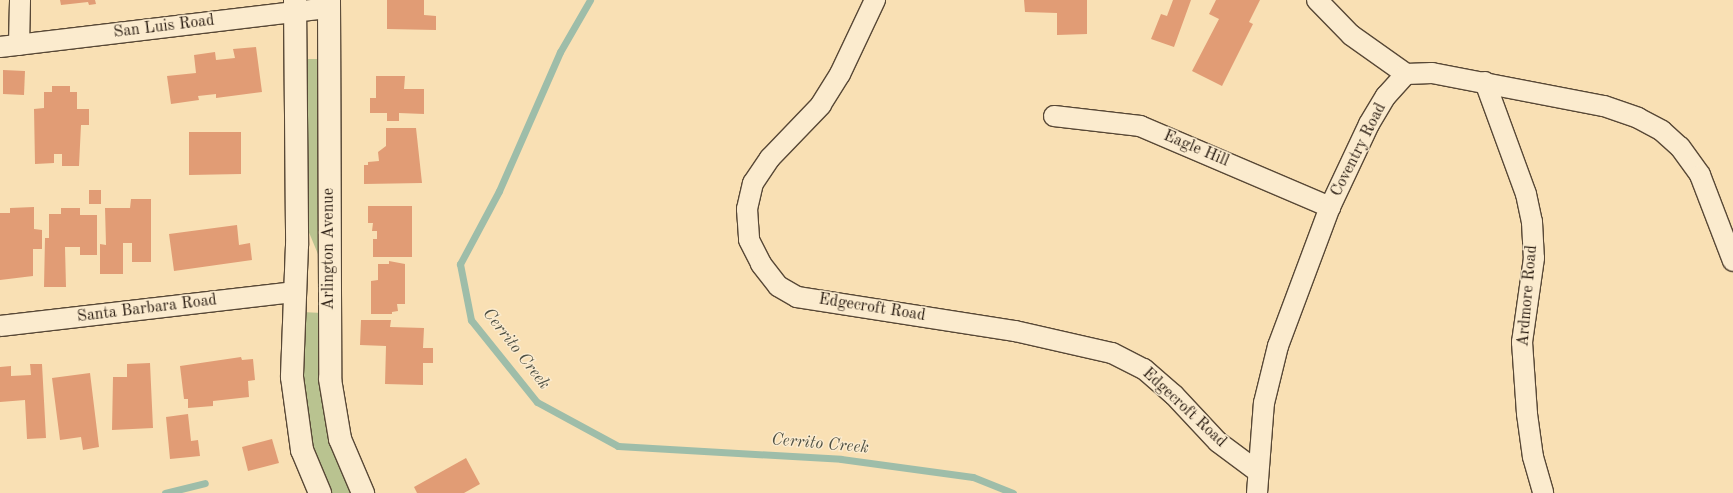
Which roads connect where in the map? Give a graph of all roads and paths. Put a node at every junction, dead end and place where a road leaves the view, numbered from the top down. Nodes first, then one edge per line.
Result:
1 (20, 0) edge
2 (875, 0) edge
3 (1316, 0) edge
4 (329, 4) edge
5 (295, 6) edge
6 (10, 46) edge
7 (1406, 74) junction
8 (1485, 82) junction
9 (1054, 116) dead end
10 (1330, 207) junction
11 (1733, 261) edge
12 (294, 292) junction
13 (0, 326) edge
14 (1257, 471) junction
15 (320, 493) edge
16 (363, 493) edge
17 (1257, 493) edge
18 (1543, 493) edge

1 - 6 street
2 - 14 street, Edgecroft Road
3 - 7 street
4 - 5 street, San Luis Road
4 - 16 main road, Arlington Avenue
5 - 6 street, San Luis Road
5 - 12 main road, Arlington Avenue
7 - 8 street
7 - 10 street, Coventry Road
8 - 11 street
8 - 18 street, Ardmore Road
9 - 10 street, Eagle Hill
10 - 14 street, Coventry Road
12 - 13 street, Santa Barbara Road
12 - 15 main road, Arlington Avenue
14 - 17 street, Coventry Road

